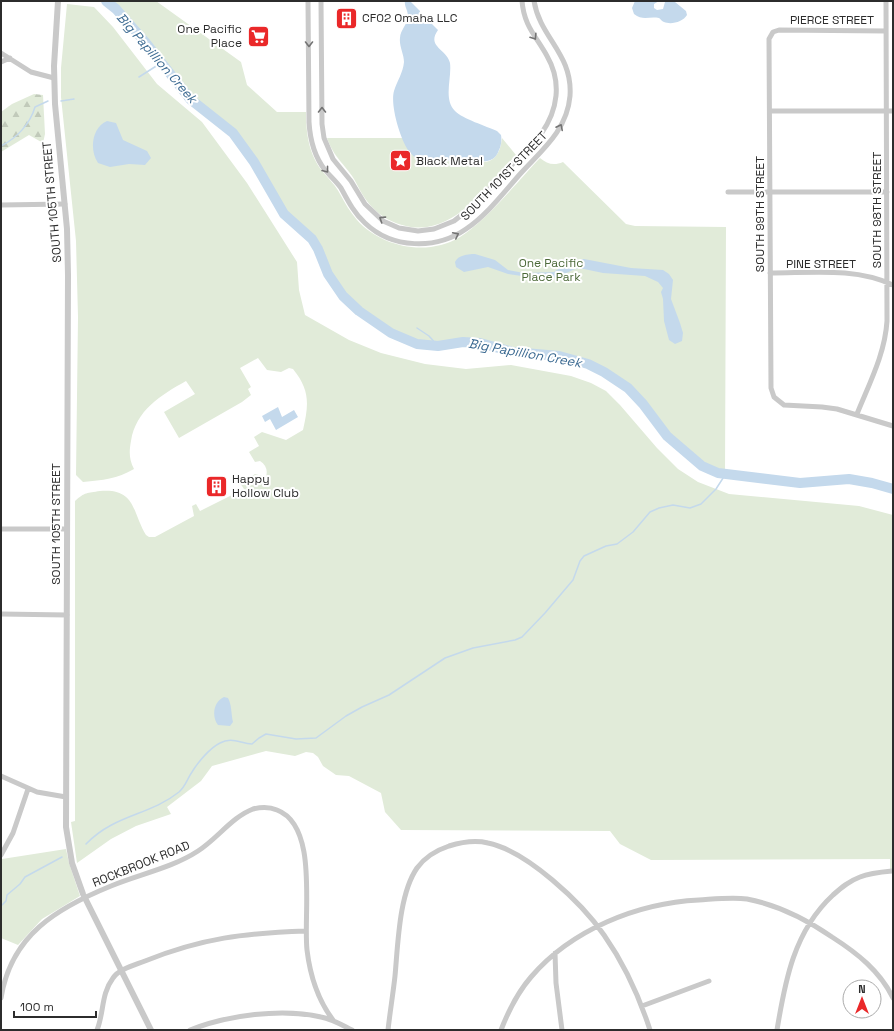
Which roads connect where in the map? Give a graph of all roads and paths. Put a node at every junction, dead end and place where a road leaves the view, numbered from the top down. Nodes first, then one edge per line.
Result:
1 (58, 1) edge
2 (308, 1) edge
3 (322, 1) edge
4 (522, 1) edge
5 (534, 1) edge
6 (886, 1) edge
7 (779, 30) joint
8 (886, 31) junction
9 (1, 52) edge
10 (10, 58) junction
11 (1, 62) edge
12 (54, 78) junction
13 (770, 111) junction
14 (886, 111) junction
15 (893, 111) edge
16 (728, 192) dead end
17 (770, 192) junction
18 (887, 192) junction
19 (65, 204) junction
20 (1, 205) edge
21 (770, 273) junction
22 (887, 282) junction
23 (893, 285) edge
24 (857, 414) junction
25 (893, 426) edge
26 (1, 529) edge
27 (67, 529) junction
28 (1, 614) edge
29 (66, 615) junction
30 (1, 776) edge
31 (28, 789) junction
32 (66, 797) junction
33 (1, 855) edge
34 (893, 871) edge
35 (85, 898) junction
36 (810, 922) junction
37 (598, 927) junction
38 (306, 931) junction
39 (555, 953) junction
40 (122, 971) junction
41 (710, 981) dead end
42 (1, 998) edge
43 (893, 998) edge
44 (642, 1006) junction
45 (333, 1020) junction
46 (97, 1030) edge
47 (151, 1030) edge
48 (190, 1030) edge
49 (352, 1030) edge
50 (388, 1030) edge
51 (501, 1030) edge
52 (562, 1030) edge
53 (650, 1030) edge
54 (777, 1030) edge

1 - 12 street, SOUTH 105TH STREET
2 -> 5 street, SOUTH 101ST STREET
4 -> 3 street, SOUTH 101ST STREET
6 - 8 street, SOUTH 98TH STREET
7 - 8 street, PIERCE STREET
7 - 13 street, SOUTH 99TH STREET
8 - 14 street, SOUTH 98TH STREET
9 - 10 street
10 - 11 street
10 - 12 street
12 - 19 street, SOUTH 105TH STREET
13 - 14 street
13 - 17 street, SOUTH 99TH STREET
14 - 15 street
14 - 18 street, SOUTH 98TH STREET
16 - 17 street
17 - 18 street
17 - 21 street, SOUTH 99TH STREET
18 - 22 street, SOUTH 98TH STREET
19 - 20 street
19 - 27 street, SOUTH 105TH STREET
21 - 22 street, PINE STREET
21 - 24 street, SOUTH 99TH STREET
22 - 23 street, PINE STREET
22 - 24 street, SOUTH 98TH STREET
24 - 25 street
26 - 27 street
27 - 29 street, SOUTH 105TH STREET
28 - 29 street
29 - 32 street, SOUTH 105TH STREET
30 - 31 street
31 - 32 street
31 - 33 street
32 - 35 street, SOUTH 105TH STREET
34 - 36 street
35 - 38 street, ROCKBROOK ROAD
35 - 40 street, SOUTH 105TH STREET
35 - 42 street, ROCKBROOK ROAD
36 - 37 street
36 - 43 street
36 - 54 street
37 - 39 street
37 - 44 street
37 - 50 street
38 - 40 street
38 - 45 street, ROCKBROOK ROAD
39 - 51 street
39 - 52 street
40 - 46 street
40 - 47 street, SOUTH 105TH STREET
41 - 44 street
44 - 53 street
45 - 48 street
45 - 49 street

